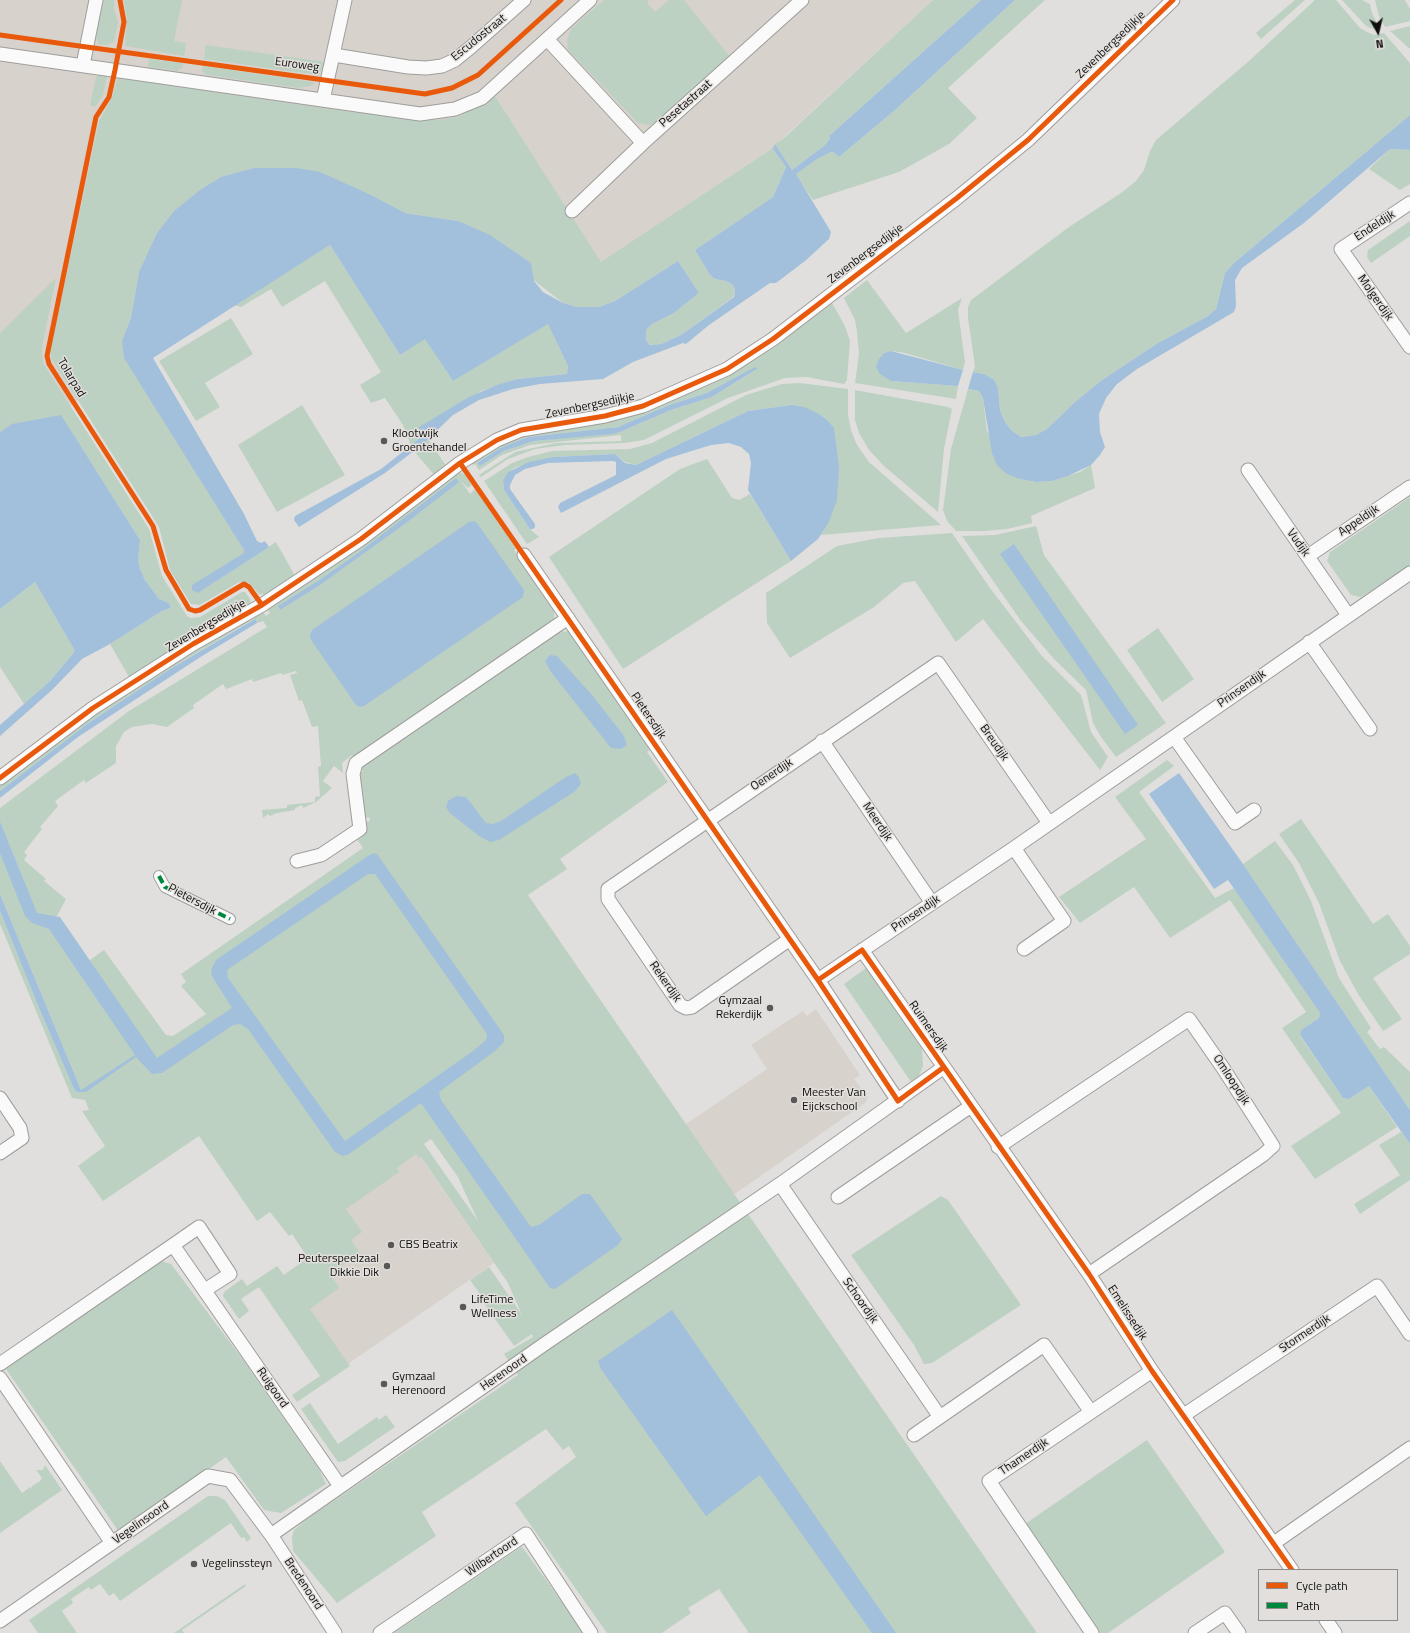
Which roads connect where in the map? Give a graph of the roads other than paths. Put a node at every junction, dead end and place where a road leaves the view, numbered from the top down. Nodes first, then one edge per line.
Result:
1 (96, 0) edge
2 (346, 0) edge
3 (524, 0) edge
4 (590, 0) edge
5 (802, 0) edge
6 (1173, 0) edge
7 (547, 39) junction
8 (0, 54) edge
9 (334, 54) junction
10 (83, 66) junction
11 (323, 100) junction
12 (643, 143) junction
13 (1410, 203) edge
14 (572, 211) dead end
15 (1341, 249) joint
16 (1410, 347) edge
17 (1248, 470) dead end
18 (1410, 486) edge
19 (524, 555) dead end
20 (1308, 556) junction
21 (1410, 572) edge
22 (1348, 615) junction
23 (568, 618) junction
24 (1309, 642) junction
25 (938, 663) joint
26 (1370, 730) dead end
27 (1174, 737) junction
28 (822, 741) junction
29 (0, 778) edge
30 (1254, 810) dead end
31 (707, 819) junction
32 (1049, 823) junction
33 (1014, 848) junction
34 (297, 861) dead end
35 (159, 876) dead end
36 (608, 889) joint
37 (932, 903) junction
38 (230, 919) dead end
39 (790, 939) junction
40 (1024, 949) dead end
41 (862, 950) junction
42 (818, 980) junction
43 (944, 1067) junction
44 (0, 1098) edge
45 (898, 1101) junction
46 (971, 1106) junction
47 (998, 1147) junction
48 (0, 1153) edge
49 (780, 1184) junction
50 (838, 1197) dead end
51 (738, 1212) joint
52 (173, 1245) junction
53 (1089, 1274) junction
54 (205, 1290) junction
55 (1410, 1334) edge
56 (0, 1364) edge
57 (1152, 1371) junction
58 (0, 1378) edge
59 (1091, 1412) junction
60 (1184, 1414) junction
61 (940, 1417) junction
62 (914, 1435) dead end
63 (1410, 1448) edge
64 (340, 1486) junction
65 (270, 1535) junction
66 (112, 1543) junction
67 (1274, 1543) junction
68 (1291, 1569) edge
69 (0, 1621) edge
70 (1327, 1621) edge
71 (335, 1633) edge
72 (380, 1633) edge
73 (591, 1633) edge
74 (1092, 1633) edge
75 (1195, 1633) edge
76 (1239, 1633) edge
77 (1335, 1633) edge

1 - 10 street
2 - 9 street
3 - 9 street, Escudostraat
4 - 7 street
5 - 12 street, Pesetastraat
6 - 29 street, Zevenbergsedijkje
7 - 11 street
7 - 12 street
8 - 10 street
9 - 11 street
10 - 11 street
12 - 14 street, Pesetastraat
13 - 15 street, Endeldijk
15 - 16 street, Molgerdijk
17 - 20 street, Vudijk
18 - 20 street, Appeldijk
19 - 23 street, Pietersdijk
20 - 22 street, Vudijk
21 - 22 street, Prinsendijk
22 - 24 street, Prinsendijk
23 - 31 street, Pietersdijk
23 - 34 street
24 - 26 street
24 - 27 street, Prinsendijk
25 - 28 street, Oenerdijk
25 - 32 street, Breudijk
27 - 30 street
27 - 32 street, Prinsendijk
28 - 31 street, Oenerdijk
28 - 37 street, Meerdijk
31 - 36 street, Oenerdijk
31 - 39 street, Pietersdijk
32 - 33 street, Prinsendijk
33 - 37 street, Prinsendijk
33 - 40 street
35 - 38 street, Pietersdijk
36 - 39 street, Rekerdijk
37 - 41 street, Prinsendijk
39 - 42 street, Pietersdijk
41 - 42 street, Prinsendijk
41 - 43 street, Ruimersdijk
42 - 45 street
43 - 45 street, Ruimersdijk
43 - 46 street, Emelissedijk
44 - 48 street
45 - 49 street, Ruimersdijk
46 - 47 street, Emelissedijk
46 - 50 street
47 - 53 street, Emelissedijk
47 - 53 street, Omloopdijk
49 - 51 street, Ruimersdijk
49 - 61 street, Schoordijk
51 - 64 street, Herenoord
52 - 54 street, Ruigoord
52 - 54 street
52 - 56 street
53 - 57 street, Emelissedijk
54 - 64 street, Ruigoord
55 - 60 street, Stormerdijk
57 - 59 street, Thamerdijk
57 - 60 street, Emelissedijk
58 - 66 street
59 - 61 street
59 - 74 street, Thamerdijk
60 - 67 street, Emelissedijk
61 - 62 street
63 - 67 street
64 - 65 street, Herenoord
65 - 66 street, Vegelinsoord
65 - 71 street, Bredenoord
66 - 69 street, Vegelinsoord
67 - 68 street, Emelissedijk
70 - 77 street
72 - 73 street, Wilbertoord
75 - 76 street

